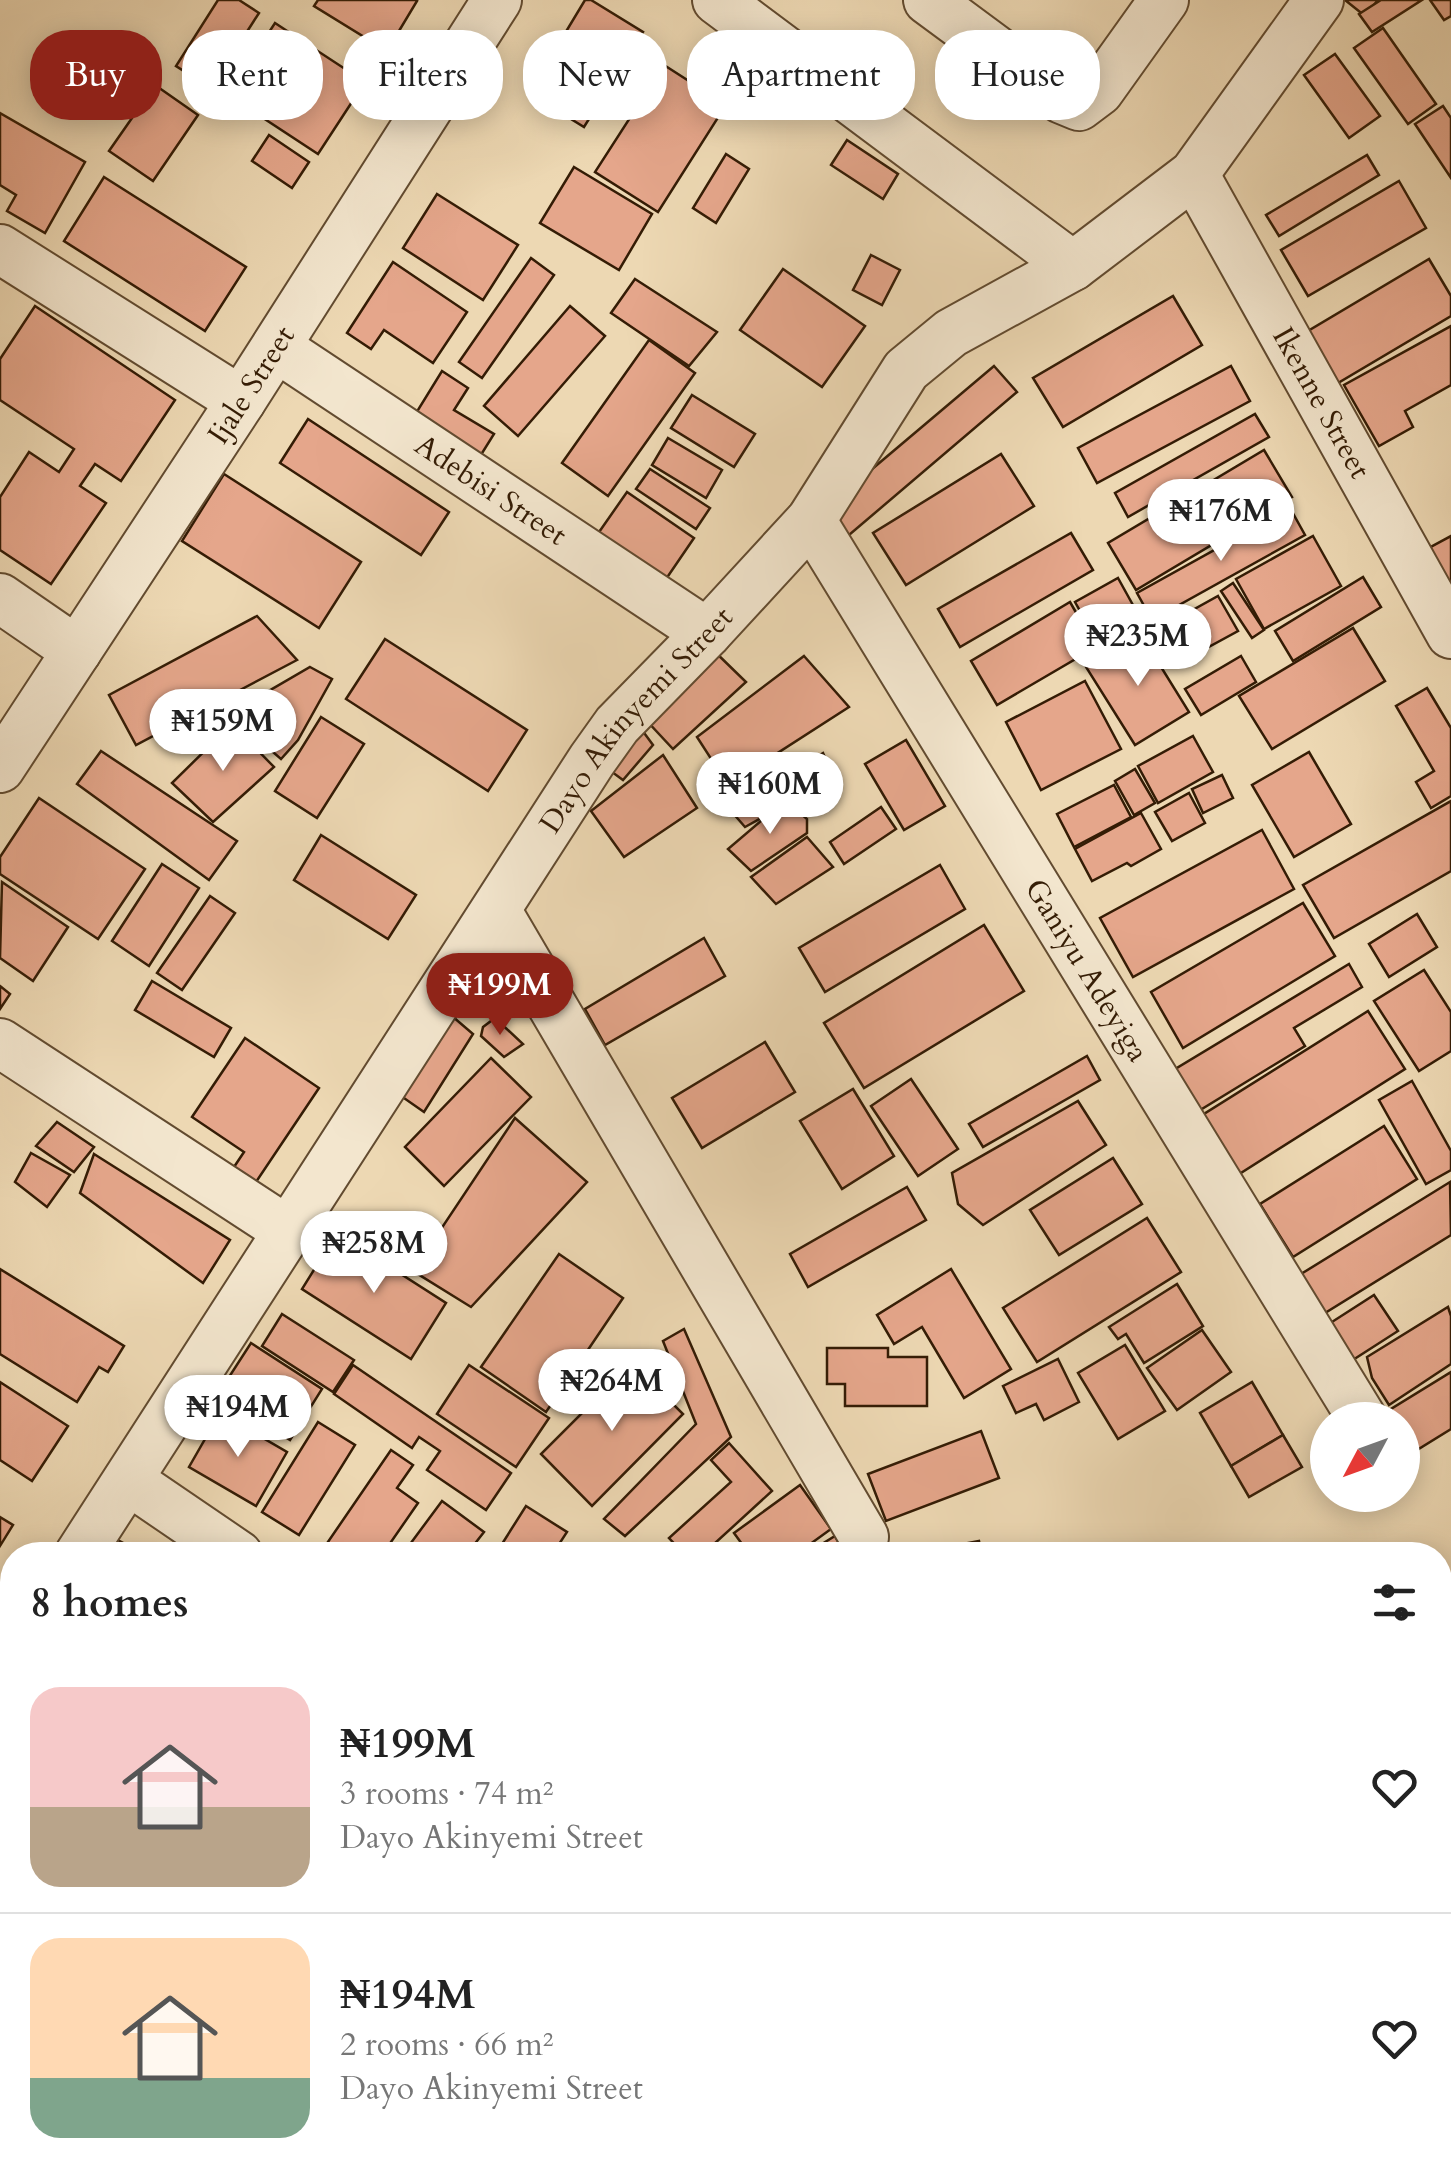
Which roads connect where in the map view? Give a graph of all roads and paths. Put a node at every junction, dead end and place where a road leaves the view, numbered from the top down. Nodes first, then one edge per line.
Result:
1 (497, 0) edge
2 (717, 0) edge
3 (928, 0) edge
4 (1164, 0) edge
5 (1318, 0) edge
6 (1194, 174) junction
7 (0, 249) edge
8 (1072, 266) junction
9 (276, 346) junction
10 (241, 401) junction
11 (811, 520) junction
12 (0, 598) edge
13 (708, 632) junction
14 (1451, 634) edge
15 (77, 651) junction
16 (0, 768) edge
17 (496, 910) junction
18 (0, 1043) edge
19 (288, 1231) junction
20 (1352, 1402) edge
21 (128, 1480) junction
22 (864, 1537) dead end
23 (87, 1542) edge
24 (219, 1542) edge

1 - 9 street, Ijale Street
2 - 8 street
3 - 4 street
5 - 6 street, Dayo Akinyemi Street
6 - 8 street, Dayo Akinyemi Street
6 - 14 street, Ikenne Street
7 - 10 street
8 - 11 street, Dayo Akinyemi Street
9 - 10 street, Ijale Street
9 - 13 street, Adebisi Street
10 - 15 street, Ijale Street
11 - 13 street, Dayo Akinyemi Street
11 - 20 street, Ganiyu Adeyiga
12 - 15 street
13 - 17 street, Dayo Akinyemi Street
15 - 16 street, Ijale Street
17 - 19 street, Dayo Akinyemi Street
17 - 22 street
18 - 19 street
19 - 21 street, Dayo Akinyemi Street
21 - 23 street, Dayo Akinyemi Street
21 - 24 street

